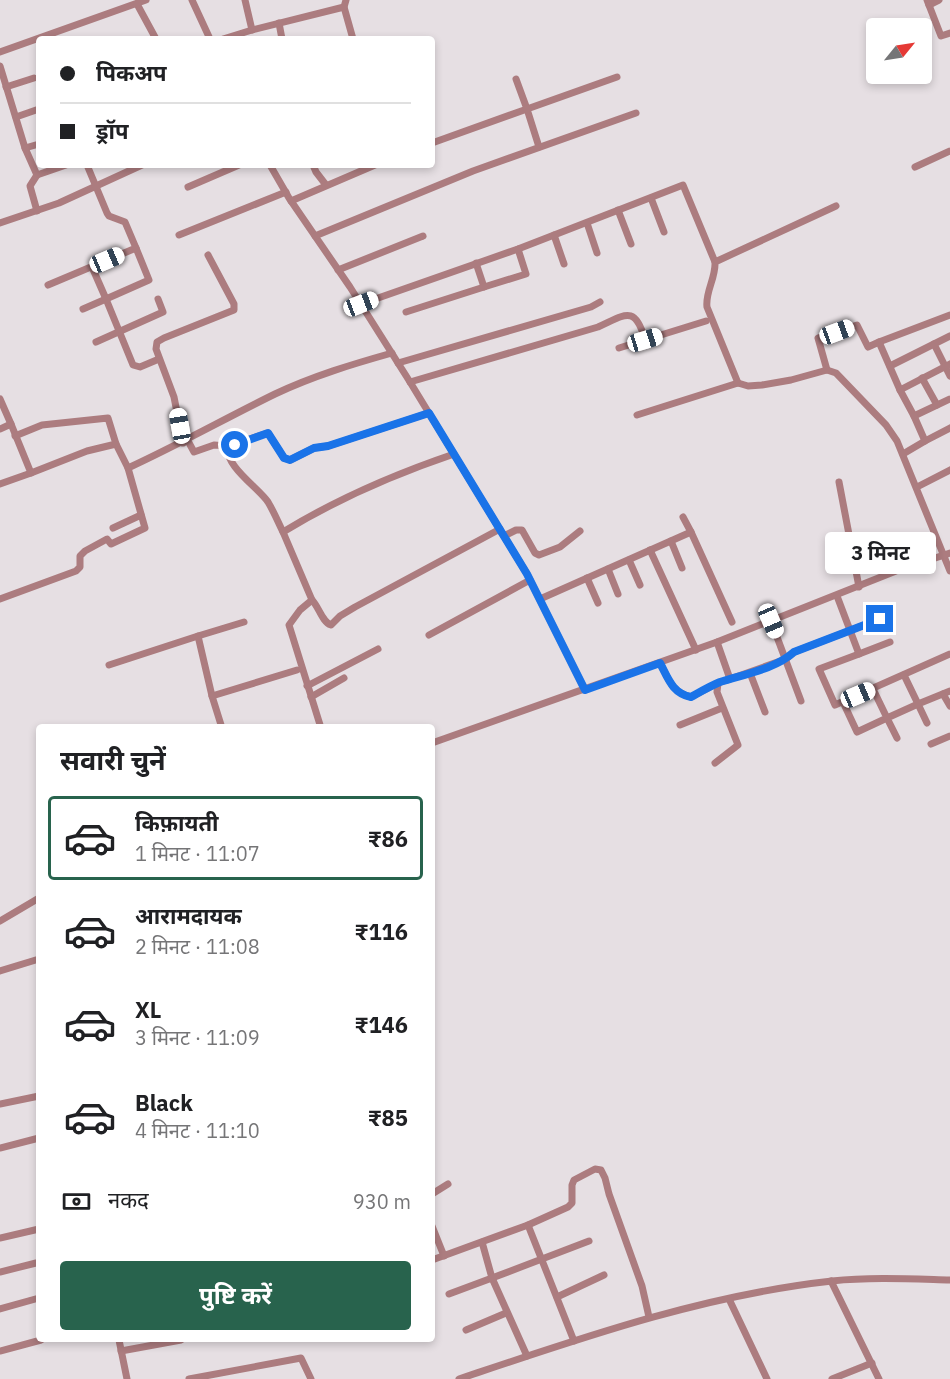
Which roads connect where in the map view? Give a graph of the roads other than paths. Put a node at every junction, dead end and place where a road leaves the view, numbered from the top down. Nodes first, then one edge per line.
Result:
1 (146, 0) edge
2 (192, 0) edge
3 (245, 0) edge
4 (939, 0) edge
5 (928, 2) edge
6 (137, 4) junction
7 (345, 4) edge
8 (279, 23) junction
9 (252, 30) junction
10 (950, 33) edge
11 (57, 36) edge
12 (154, 36) edge
13 (209, 36) edge
14 (233, 36) edge
15 (281, 36) edge
16 (352, 36) edge
17 (36, 40) edge
18 (0, 52) edge
19 (0, 66) edge
20 (617, 77) dead end
21 (34, 78) dead end
22 (516, 79) dead end
23 (6, 87) junction
24 (527, 109) junction
25 (36, 110) edge
26 (636, 113) dead end
27 (16, 117) junction
28 (435, 142) edge
29 (36, 145) edge
30 (539, 147) junction
31 (25, 148) junction
32 (950, 151) edge
33 (915, 167) dead end
34 (57, 168) edge
35 (88, 168) edge
36 (136, 168) edge
37 (232, 168) edge
38 (272, 168) edge
39 (314, 168) edge
40 (368, 168) edge
41 (37, 175) junction
42 (326, 185) junction
43 (97, 186) junction
44 (188, 188) dead end
45 (286, 192) junction
46 (651, 198) junction
47 (291, 201) junction
48 (836, 206) dead end
49 (618, 210) junction
50 (37, 211) junction
51 (0, 223) edge
52 (587, 223) junction
53 (664, 232) dead end
54 (179, 235) dead end
55 (315, 236) junction
56 (423, 236) dead end
57 (554, 236) junction
58 (631, 244) dead end
59 (136, 248) junction
60 (518, 249) junction
61 (597, 253) dead end
62 (208, 255) dead end
63 (715, 262) junction
64 (476, 263) junction
65 (564, 264) dead end
66 (92, 267) junction
67 (338, 270) junction
68 (48, 285) dead end
69 (484, 287) junction
70 (106, 299) junction
71 (158, 299) dead end
72 (600, 302) dead end
73 (361, 304) junction
74 (83, 309) dead end
75 (406, 312) dead end
76 (950, 315) edge
77 (706, 321) dead end
78 (119, 332) junction
79 (950, 336) edge
80 (645, 340) junction
81 (96, 342) dead end
82 (879, 342) junction
83 (934, 344) junction
84 (619, 348) dead end
85 (392, 353) junction
86 (159, 359) junction
87 (398, 363) junction
88 (890, 366) junction
89 (948, 366) edge
90 (827, 370) junction
91 (950, 376) edge
92 (922, 378) junction
93 (410, 382) junction
94 (738, 383) junction
95 (900, 390) junction
96 (0, 399) edge
97 (950, 399) edge
98 (937, 405) junction
99 (429, 413) junction
100 (637, 415) dead end
101 (914, 416) junction
102 (11, 424) junction
103 (950, 428) edge
104 (0, 429) edge
105 (15, 436) junction
106 (925, 441) junction
107 (185, 442) junction
108 (116, 444) junction
109 (228, 446) junction
110 (454, 454) junction
111 (903, 454) junction
112 (128, 468) junction
113 (950, 470) edge
114 (31, 473) junction
115 (839, 482) dead end
116 (0, 484) edge
117 (916, 487) junction
118 (141, 515) junction
119 (683, 517) dead end
120 (113, 528) dead end
121 (580, 531) dead end
122 (284, 532) junction
123 (502, 532) junction
124 (691, 532) junction
125 (671, 541) junction
126 (650, 550) junction
127 (946, 554) edge
128 (629, 560) junction
129 (682, 568) dead end
130 (608, 569) junction
131 (950, 571) edge
132 (587, 578) junction
133 (530, 580) junction
134 (640, 585) dead end
135 (859, 587) junction
136 (618, 594) dead end
137 (837, 596) junction
138 (0, 599) edge
139 (540, 599) junction
140 (312, 600) junction
141 (598, 603) dead end
142 (880, 619) dead end
143 (771, 621) junction
144 (244, 622) dead end
145 (732, 622) dead end
146 (849, 630) junction
147 (429, 635) dead end
148 (198, 636) junction
149 (717, 642) junction
150 (890, 642) dead end
151 (378, 649) dead end
152 (696, 650) junction
153 (859, 654) junction
154 (949, 657) edge
155 (786, 659) junction
156 (660, 663) junction
157 (109, 665) dead end
158 (297, 670) dead end
159 (750, 673) junction
160 (903, 675) junction
161 (344, 678) dead end
162 (730, 679) junction
163 (718, 683) junction
164 (307, 686) junction
165 (873, 689) junction
166 (585, 690) junction
167 (946, 693) edge
168 (212, 696) junction
169 (311, 698) junction
170 (801, 701) dead end
171 (843, 702) junction
172 (918, 704) junction
173 (950, 706) edge
174 (722, 708) junction
175 (765, 712) dead end
176 (887, 718) junction
177 (927, 723) dead end
178 (221, 724) edge
179 (320, 724) edge
180 (680, 726) dead end
181 (950, 736) edge
182 (897, 738) dead end
183 (435, 742) edge
184 (931, 744) dead end
185 (715, 763) dead end
186 (36, 900) edge
187 (0, 921) edge
188 (36, 960) edge
189 (0, 971) edge
190 (36, 1097) edge
191 (0, 1104) edge
192 (36, 1139) edge
193 (0, 1148) edge
194 (448, 1184) dead end
195 (435, 1192) edge
196 (528, 1225) junction
197 (36, 1230) edge
198 (435, 1234) edge
199 (0, 1238) edge
200 (590, 1241) dead end
201 (482, 1242) junction
202 (444, 1256) junction
203 (435, 1259) edge
204 (542, 1260) junction
205 (36, 1263) dead end
206 (0, 1272) edge
207 (604, 1275) dead end
208 (492, 1278) junction
209 (950, 1280) edge
210 (831, 1281) junction
211 (449, 1294) dead end
212 (556, 1297) junction
213 (36, 1299) edge
214 (729, 1299) junction
215 (0, 1309) edge
216 (506, 1313) junction
217 (649, 1317) junction
218 (466, 1329) dead end
219 (36, 1341) edge
220 (574, 1341) junction
221 (119, 1342) edge
222 (170, 1342) edge
223 (0, 1351) edge
224 (121, 1351) junction
225 (527, 1356) junction
226 (872, 1363) junction
227 (127, 1379) edge
228 (189, 1379) edge
229 (311, 1379) edge
230 (459, 1379) edge
231 (767, 1379) edge
232 (832, 1379) edge
233 (879, 1379) edge

1 - 6 street
2 - 13 street
3 - 9 street
4 - 5 street
5 - 10 street
6 - 11 street
6 - 12 street
7 - 8 street
7 - 16 street
8 - 9 street
8 - 15 street
9 - 14 street
17 - 18 street
19 - 23 street
20 - 24 street
21 - 23 street
22 - 24 street
23 - 27 street
24 - 28 street
24 - 30 street
25 - 27 street
26 - 30 street
27 - 31 street
29 - 31 street
30 - 55 street
31 - 41 street
32 - 33 street
34 - 41 street
35 - 43 street
36 - 43 street
37 - 44 street
38 - 45 street
39 - 42 street
40 - 42 street
41 - 50 street
42 - 47 street
43 - 50 street
43 - 59 street
45 - 47 street
45 - 54 street
46 - 49 street
46 - 53 street
46 - 63 street
47 - 55 street
48 - 63 street
49 - 52 street
49 - 58 street
50 - 51 street
52 - 57 street
52 - 61 street
55 - 67 street
56 - 67 street
57 - 60 street
57 - 65 street
59 - 66 street
59 - 70 street
60 - 64 street
60 - 69 street
62 - 86 street
63 - 94 street
64 - 69 street
64 - 73 street
66 - 68 street
66 - 70 street
67 - 73 street
69 - 75 street
70 - 74 street
70 - 78 street
71 - 78 street
72 - 87 street
73 - 85 street
76 - 82 street
77 - 80 street
78 - 81 street
78 - 86 street
79 - 83 street
80 - 84 street
80 - 93 street
82 - 88 street
82 - 90 street
83 - 88 street
83 - 89 street
85 - 87 street
85 - 107 street
86 - 107 street
87 - 93 street
88 - 95 street
89 - 91 street
89 - 92 street
90 - 94 street
90 - 111 street
92 - 95 street
92 - 98 street
93 - 99 street
94 - 100 street
95 - 101 street
96 - 102 street
97 - 98 street
98 - 101 street
99 - 109 street
99 - 110 street
101 - 106 street
102 - 104 street
102 - 105 street
103 - 106 street
105 - 108 street
105 - 114 street
106 - 111 street
107 - 109 street
107 - 112 street
108 - 112 street
108 - 114 street
109 - 122 street
110 - 122 street
110 - 123 street
111 - 117 street
112 - 118 street
113 - 117 street
114 - 116 street
115 - 135 street
117 - 127 street
118 - 120 street
118 - 138 street
119 - 124 street
121 - 123 street
122 - 140 street
123 - 133 street
123 - 140 street
124 - 125 street
124 - 145 street
125 - 126 street
125 - 129 street
126 - 128 street
126 - 152 street
127 - 131 street
127 - 135 street
128 - 130 street
128 - 134 street
130 - 132 street
130 - 136 street
132 - 139 street
132 - 141 street
133 - 139 street
133 - 147 street
135 - 137 street
137 - 143 street
137 - 146 street
139 - 166 street
140 - 164 street
142 - 146 street
143 - 149 street
143 - 155 street
144 - 148 street
146 - 153 street
146 - 155 street
148 - 157 street
148 - 168 street
149 - 152 street
149 - 162 street
150 - 153 street
151 - 164 street
152 - 156 street
153 - 171 street
154 - 160 street
155 - 159 street
155 - 170 street
156 - 163 street
156 - 166 street
158 - 168 street
159 - 162 street
159 - 175 street
160 - 165 street
160 - 172 street
161 - 169 street
162 - 163 street
163 - 174 street
164 - 169 street
165 - 171 street
165 - 176 street
166 - 183 street
167 - 172 street
167 - 173 street
168 - 178 street
169 - 179 street
171 - 176 street
172 - 176 street
172 - 177 street
174 - 180 street
174 - 185 street
176 - 182 street
181 - 184 street
186 - 187 street
188 - 189 street
190 - 191 street
192 - 193 street
194 - 195 street
196 - 201 street
196 - 204 street
196 - 217 street
197 - 199 street
198 - 202 street
200 - 204 street
201 - 202 street
201 - 208 street
202 - 203 street
204 - 208 street
204 - 212 street
205 - 206 street
207 - 212 street
208 - 211 street
208 - 216 street
209 - 210 street
210 - 214 street
210 - 226 street
212 - 220 street
213 - 215 street
214 - 217 street
214 - 231 street
216 - 218 street
216 - 225 street
217 - 220 street
219 - 223 street
220 - 225 street
221 - 224 street
222 - 224 street
224 - 227 street
225 - 230 street
226 - 232 street
226 - 233 street
228 - 229 street

